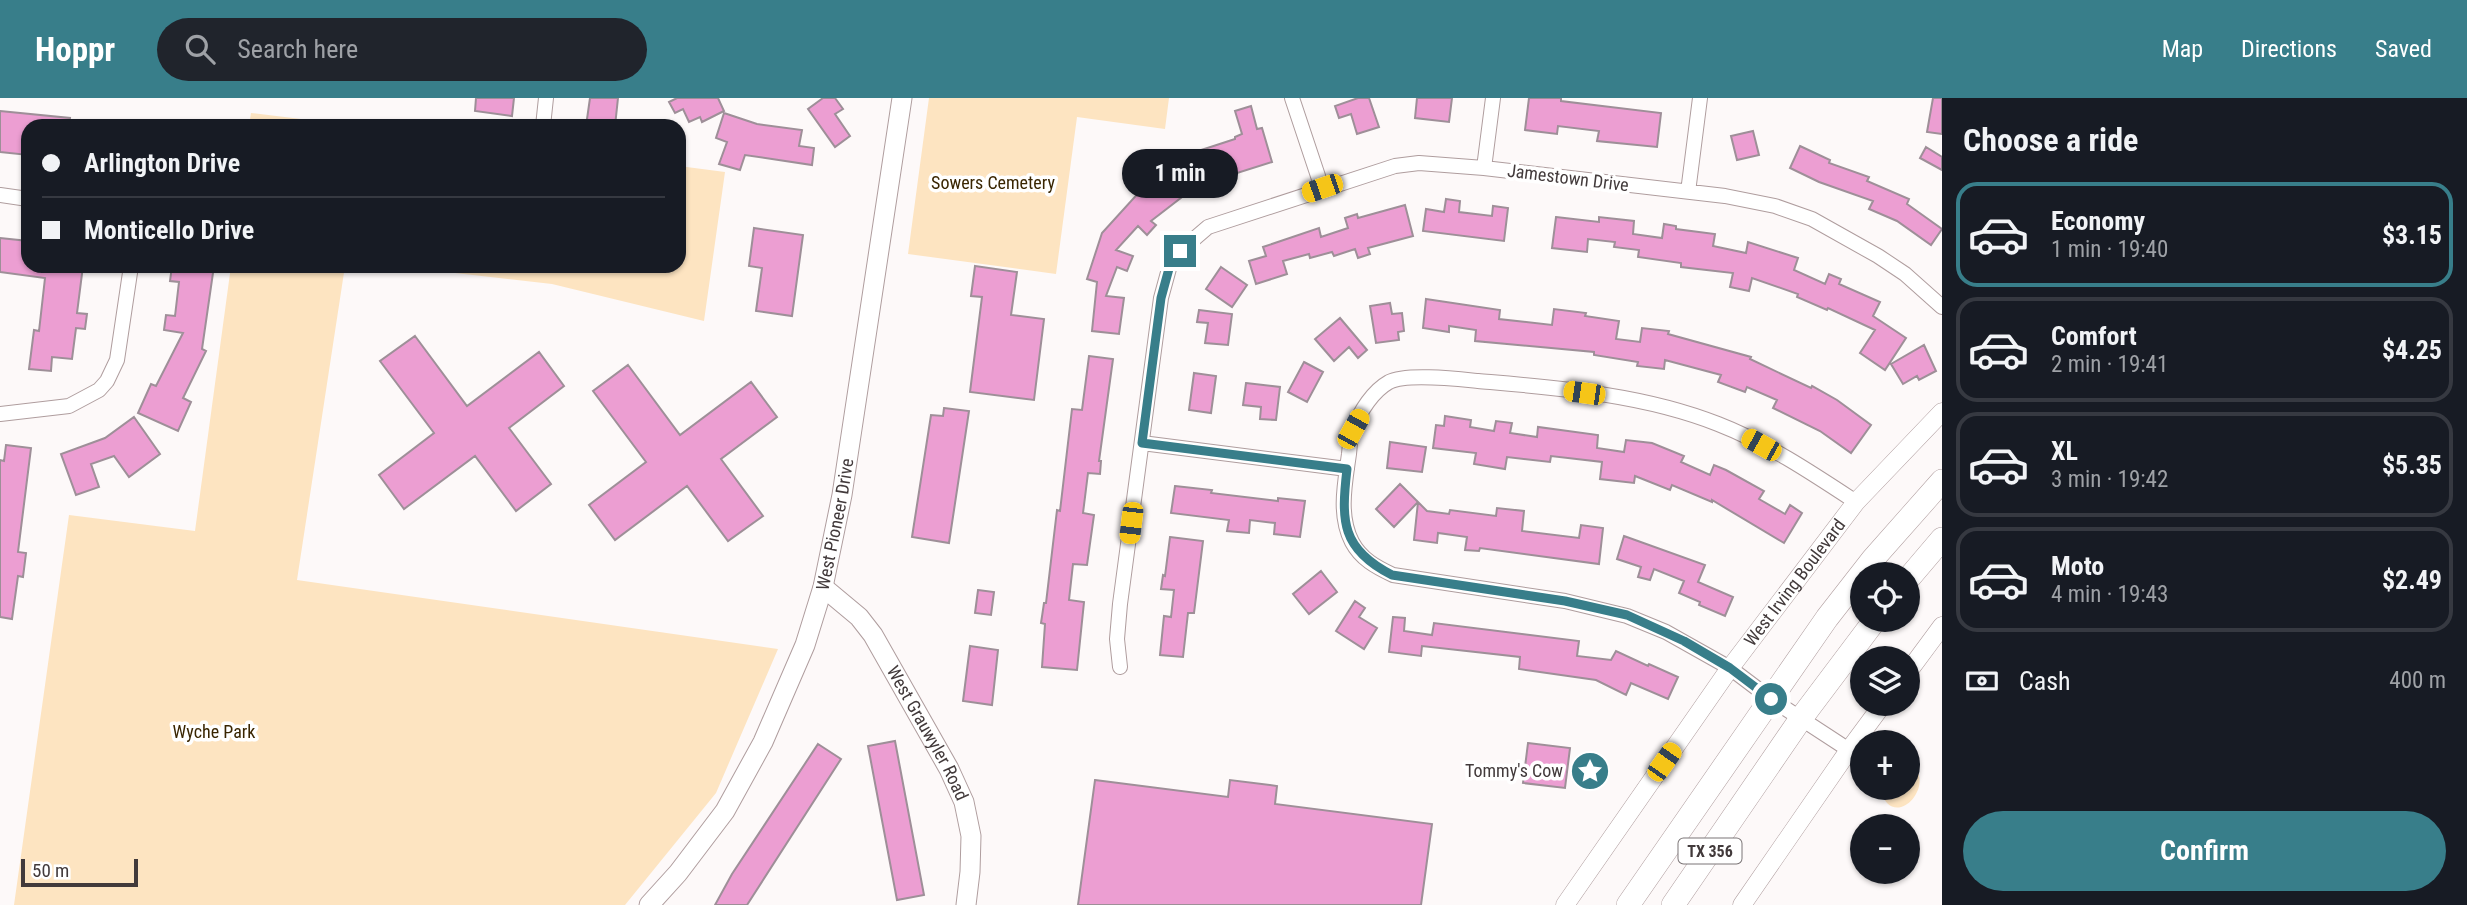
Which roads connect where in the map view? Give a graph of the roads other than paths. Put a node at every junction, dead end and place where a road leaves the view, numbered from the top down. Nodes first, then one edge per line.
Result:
1 (546, 98) edge
2 (902, 98) edge
3 (1292, 98) edge
4 (1493, 98) edge
5 (1700, 98) edge
6 (544, 119) edge
7 (1484, 168) junction
8 (1322, 188) junction
9 (1688, 192) junction
10 (0, 195) edge
11 (21, 197) edge
12 (130, 273) edge
13 (1942, 307) edge
14 (1942, 412) edge
15 (0, 414) edge
16 (1142, 443) junction
17 (1347, 469) junction
18 (1942, 481) edge
19 (1856, 502) junction
20 (1942, 539) edge
21 (1920, 565) edge
22 (824, 587) junction
23 (1942, 626) edge
24 (1866, 632) edge
25 (1920, 655) edge
26 (1120, 667) dead end
27 (1730, 668) junction
28 (1771, 699) junction
29 (1875, 716) edge
30 (1802, 717) junction
31 (1849, 750) junction
32 (649, 905) edge
33 (965, 905) edge
34 (1564, 905) edge
35 (1628, 905) edge
36 (1673, 905) edge
37 (1742, 905) edge

1 - 6 street
2 - 22 main road, West Pioneer Drive
3 - 8 street
4 - 7 street
5 - 9 street
7 - 8 street, Jamestown Drive
7 - 9 street, Jamestown Drive
8 - 16 street, Jamestown Drive
9 - 13 street, Jamestown Drive
10 - 11 street
12 - 15 street
14 - 19 street, West Irving Boulevard
16 - 17 street
16 - 26 street
17 - 19 street
17 - 27 street
18 - 28 main road, TX 356
19 - 27 street, West Irving Boulevard
20 - 21 main road
22 - 32 main road, West Pioneer Drive
22 - 33 main road, West Grauwyler Road
23 - 25 street
24 - 30 main road, TX 356
27 - 28 street
27 - 34 street, West Irving Boulevard
28 - 30 street
28 - 35 main road, TX 356
29 - 31 street
30 - 31 street
30 - 36 main road, TX 356
31 - 37 street

